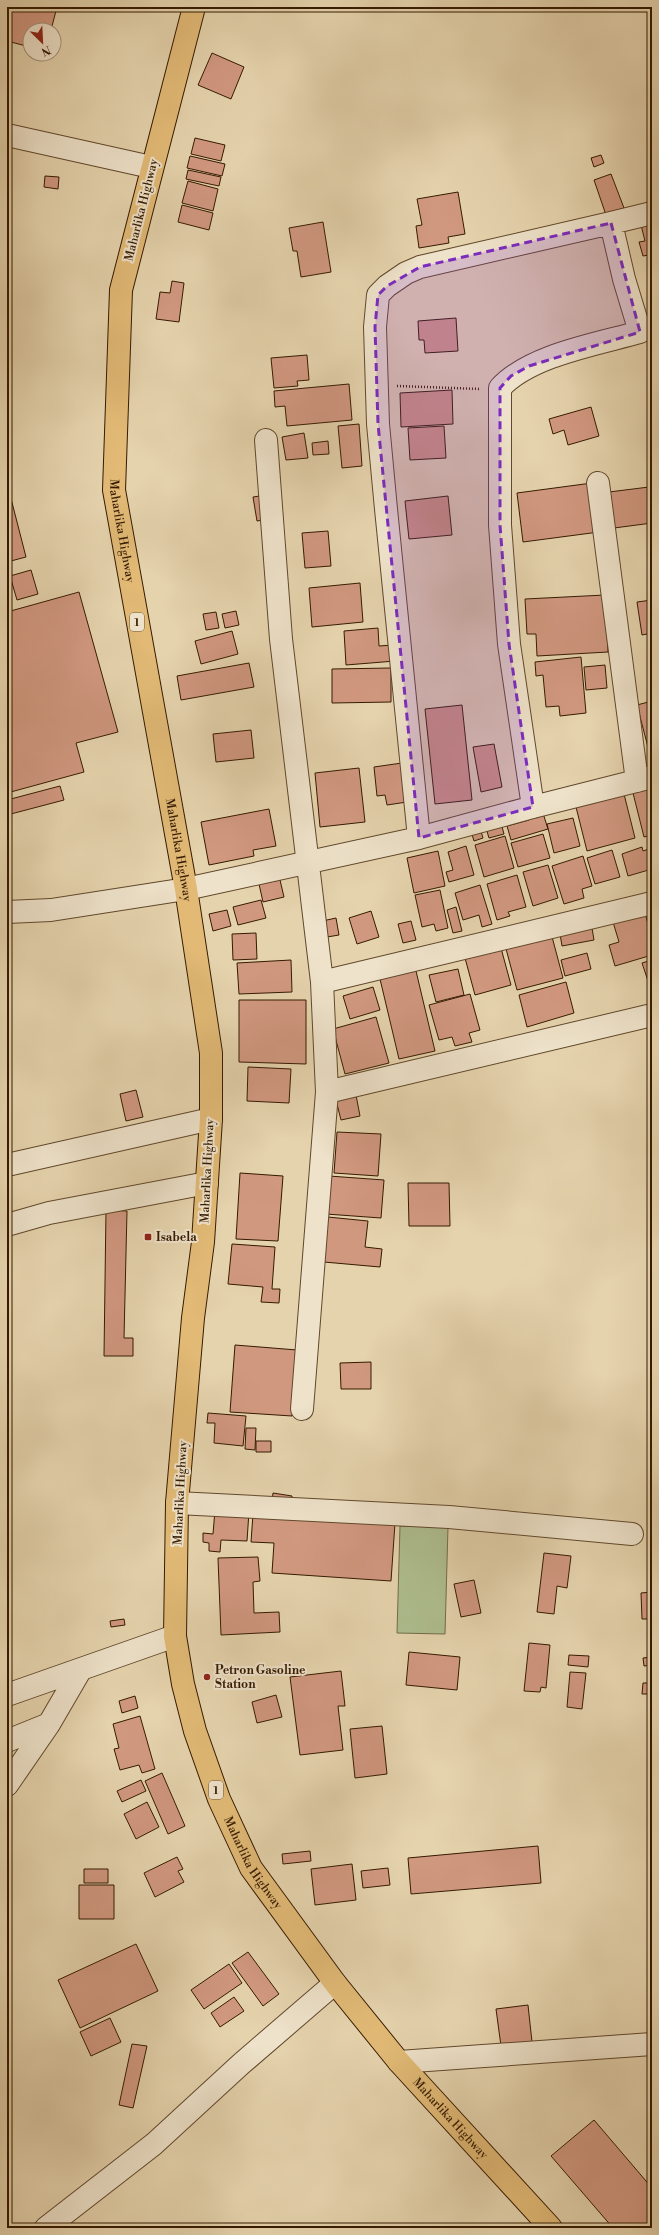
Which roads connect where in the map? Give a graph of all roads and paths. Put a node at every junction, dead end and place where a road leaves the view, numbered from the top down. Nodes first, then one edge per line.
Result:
1 (194, 7) edge
2 (7, 135) edge
3 (152, 167) junction
4 (652, 213) edge
5 (611, 223) junction
6 (646, 331) edge
7 (376, 384) junction
8 (500, 388) junction
9 (266, 440) dead end
10 (598, 483) dead end
11 (644, 779) edge
12 (533, 806) junction
13 (419, 838) junction
14 (307, 863) junction
15 (186, 889) junction
16 (652, 903) edge
17 (7, 912) edge
18 (322, 982) junction
19 (652, 1015) edge
20 (327, 1092) junction
21 (211, 1119) junction
22 (7, 1165) edge
23 (207, 1183) junction
24 (7, 1225) edge
25 (302, 1409) dead end
26 (177, 1503) junction
27 (632, 1534) dead end
28 (176, 1636) junction
29 (81, 1669) junction
30 (7, 1695) edge
31 (49, 1724) junction
32 (7, 1741) edge
33 (7, 1785) edge
34 (335, 1983) junction
35 (652, 2044) edge
36 (399, 2062) junction
37 (46, 2228) edge
38 (551, 2228) edge

1 - 3 highway, Maharlika Highway / 1
2 - 3 street
3 - 15 highway, Maharlika Highway / 1
4 - 5 street
5 - 6 street
5 - 7 street
6 - 8 street
7 - 8 path
7 - 13 street
8 - 12 street
9 - 14 street
10 - 11 street
11 - 12 street
12 - 13 street
13 - 14 street
14 - 15 street
14 - 18 street
15 - 17 street
15 - 21 highway, Maharlika Highway / 1
16 - 18 street
18 - 20 street
19 - 20 street
20 - 25 street
21 - 22 street
21 - 23 highway, Maharlika Highway / 1
23 - 24 street
23 - 26 highway, Maharlika Highway / 1
26 - 27 street
26 - 28 highway, Maharlika Highway / 1
28 - 29 street
28 - 34 highway, Maharlika Highway / 1
29 - 30 street
29 - 31 street
31 - 32 street
31 - 33 street
34 - 36 highway, Maharlika Highway / 1
34 - 37 street
35 - 36 street
36 - 38 highway, Maharlika Highway / 1

